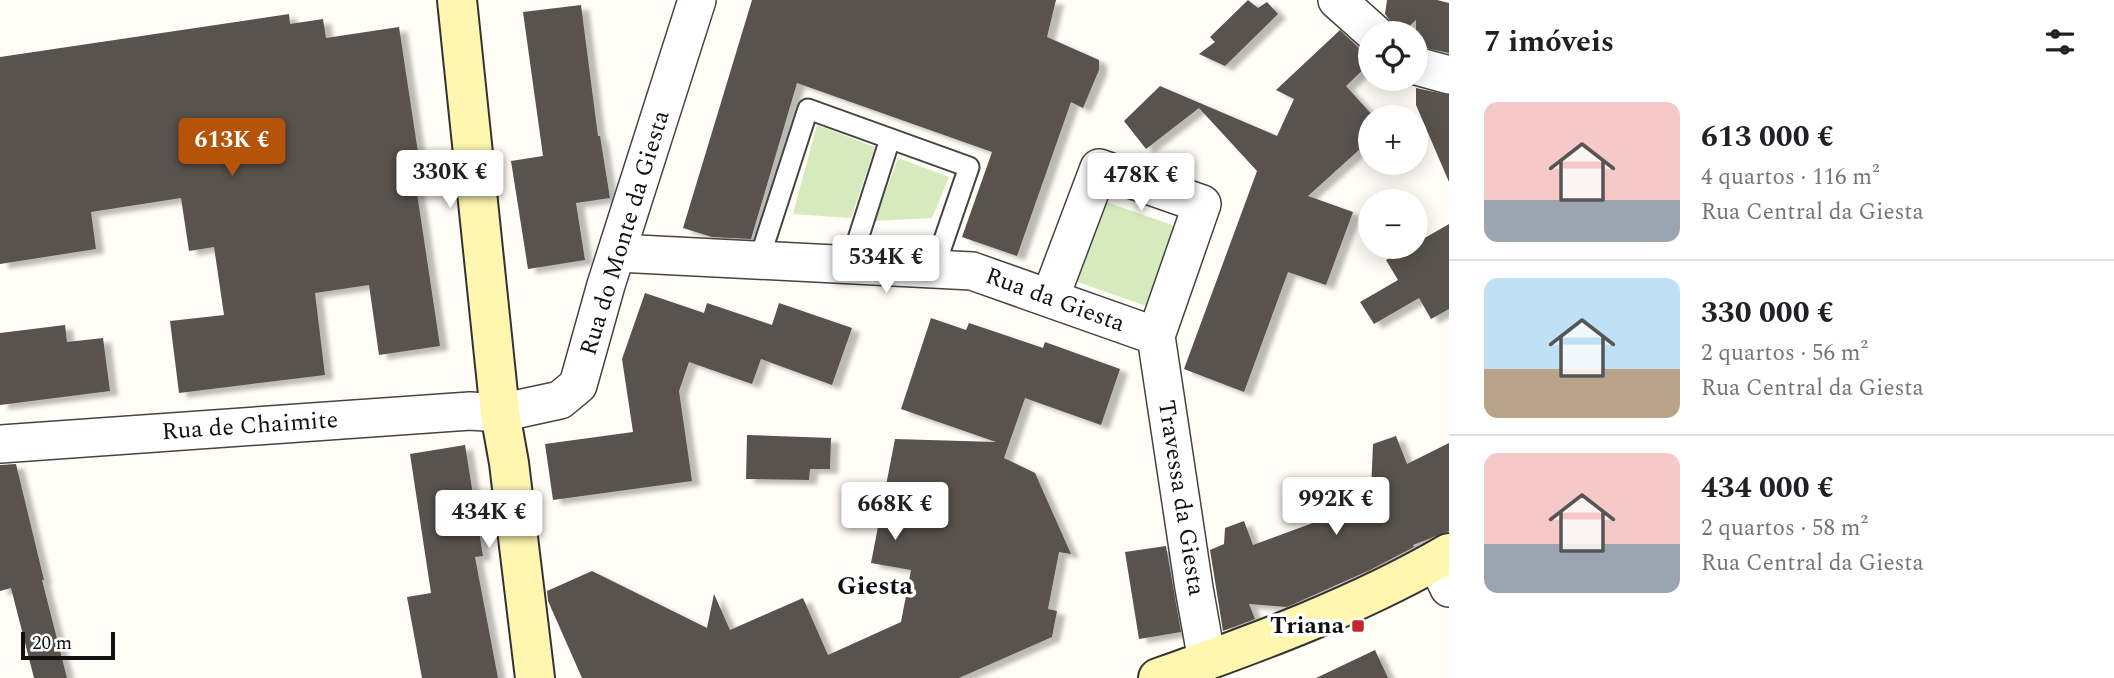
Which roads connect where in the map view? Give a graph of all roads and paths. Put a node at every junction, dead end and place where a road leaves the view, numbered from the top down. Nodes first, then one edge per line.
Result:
1 (457, 0) edge
2 (697, 0) edge
3 (1337, 0) edge
4 (1361, 21) edge
5 (1428, 69) edge
6 (1449, 75) edge
7 (890, 139) junction
8 (618, 253) junction
9 (760, 260) junction
10 (850, 264) junction
11 (934, 269) junction
12 (1049, 298) junction
13 (1156, 336) junction
14 (500, 413) junction
15 (0, 444) edge
16 (1445, 567) edge
17 (1207, 661) junction
18 (535, 678) edge
19 (1158, 678) edge

1 - 14 street
2 - 8 street, Rua do Monte da Giesta
3 - 4 street
5 - 6 street
7 - 9 lane
7 - 10 lane
7 - 11 lane
8 - 9 street, Rua da Giesta
8 - 14 street, Rua do Monte da Giesta
9 - 10 street, Rua da Giesta
10 - 11 street, Rua da Giesta
11 - 12 street, Rua da Giesta
12 - 13 street, Rua da Giesta
12 - 13 street
13 - 17 street, Travessa da Giesta
14 - 15 street, Rua de Chaimite
14 - 18 street
16 - 17 street
17 - 19 street

